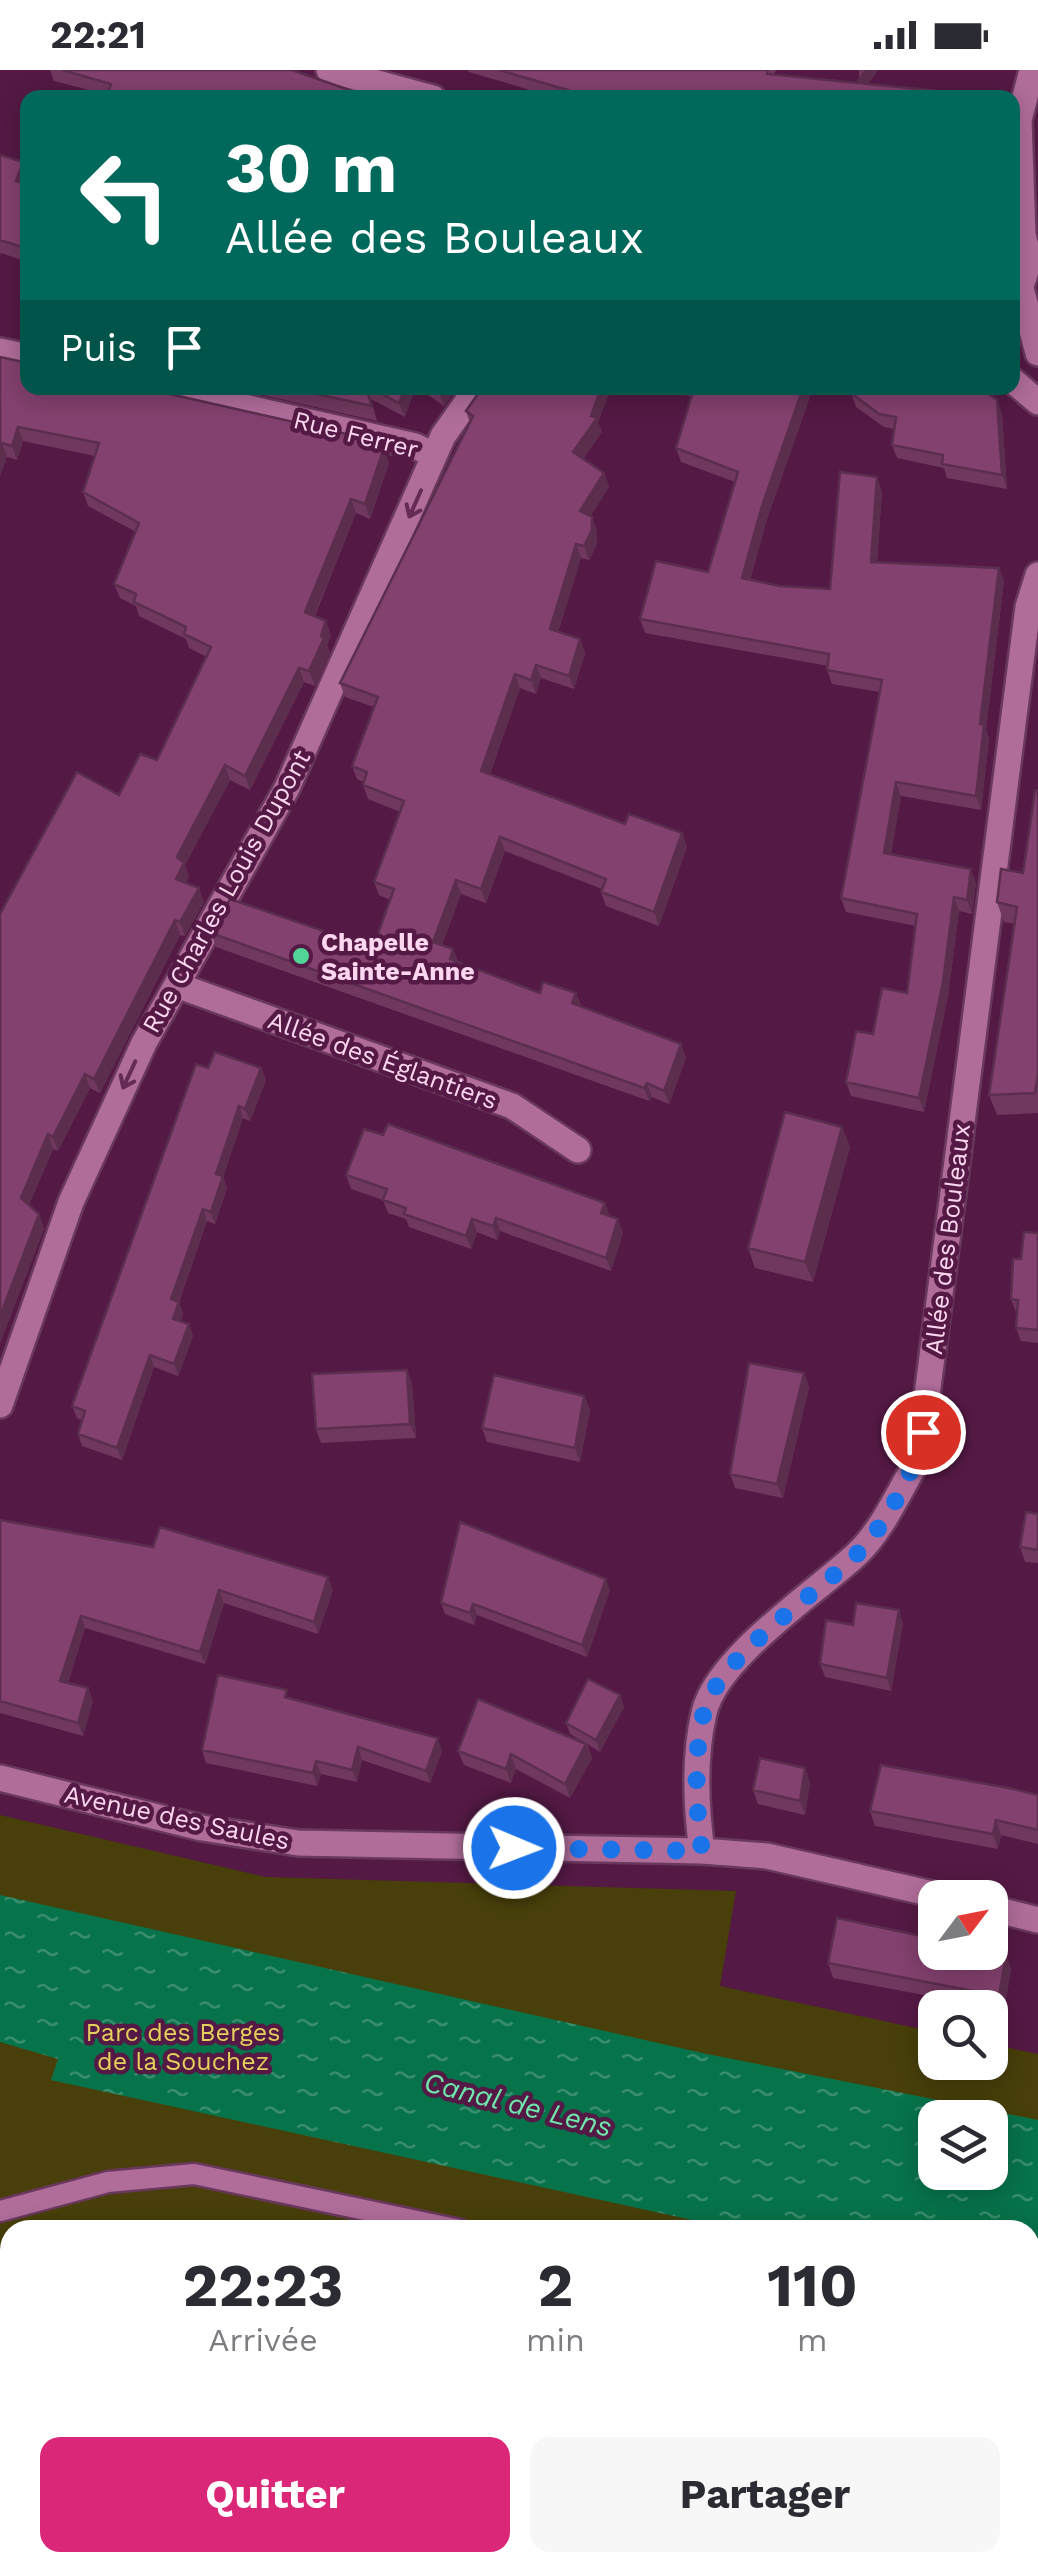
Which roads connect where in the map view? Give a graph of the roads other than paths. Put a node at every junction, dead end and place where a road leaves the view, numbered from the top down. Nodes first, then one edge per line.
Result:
1 (329, 70) edge
2 (1032, 70) edge
3 (403, 90) edge
4 (1020, 110) edge
5 (1020, 141) edge
6 (1030, 185) edge
7 (1020, 219) edge
8 (1020, 233) edge
9 (1020, 286) edge
10 (1020, 303) edge
11 (1038, 353) edge
12 (192, 395) edge
13 (473, 395) edge
14 (434, 456) junction
15 (1038, 575) edge
16 (179, 986) junction
17 (578, 1150) dead end
18 (0, 1405) edge
19 (0, 1778) edge
20 (702, 1851) junction
21 (918, 1891) edge
22 (1008, 1912) edge
23 (1038, 1920) edge
24 (0, 2210) edge
25 (412, 2220) edge

1 - 3 street
2 - 4 street
5 - 6 street
6 - 7 street
8 - 9 street
10 - 11 street
12 - 14 street, Rue Ferrer
13 - 14 street, Rue Charles Louis Dupont
14 -> 16 street, Rue Charles Louis Dupont
15 - 20 street, Allée des Bouleaux
16 - 17 street, Allée des Églantiers
16 -> 18 street, Rue Charles Louis Dupont
19 - 20 street, Avenue des Saules
20 - 21 street, Avenue des Saules
22 - 23 street
24 - 25 lane

